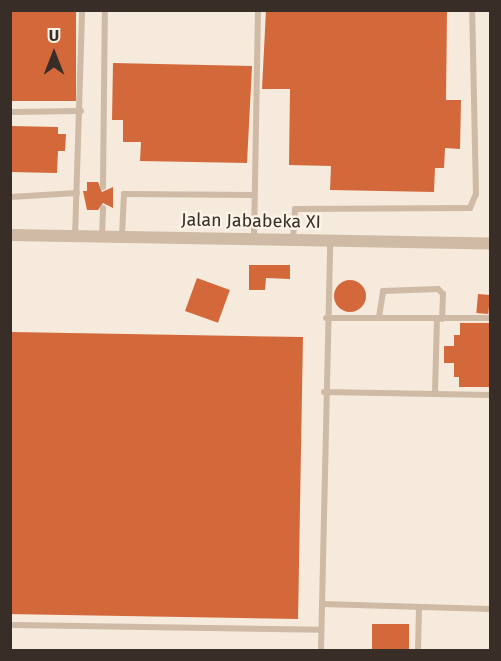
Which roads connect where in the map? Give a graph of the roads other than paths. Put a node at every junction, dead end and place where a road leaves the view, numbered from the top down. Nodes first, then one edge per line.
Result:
1 (82, 10) edge
2 (105, 10) edge
3 (258, 10) edge
4 (472, 10) edge
5 (81, 111) junction
6 (10, 112) edge
7 (103, 187) dead end
8 (77, 193) junction
9 (254, 195) junction
10 (10, 197) edge
11 (103, 208) dead end
12 (10, 236) edge
13 (75, 237) junction
14 (102, 237) junction
15 (122, 237) junction
16 (254, 239) junction
17 (293, 240) junction
18 (330, 240) junction
19 (490, 243) edge
20 (379, 317) junction
21 (326, 318) junction
22 (490, 318) edge
23 (440, 319) junction
24 (324, 392) junction
25 (435, 393) junction
26 (490, 395) edge
27 (321, 604) junction
28 (419, 608) junction
29 (490, 609) edge
30 (14, 625) dead end
31 (321, 630) junction
32 (321, 651) edge
33 (418, 651) edge

1 - 5 lane
2 - 7 lane
3 - 9 lane
4 - 17 lane
5 - 6 lane
5 - 8 lane
8 - 10 lane
8 - 13 lane
9 - 15 lane
9 - 16 lane
11 - 14 lane
12 - 13 street, Jalan Jababeka XI
13 - 14 street, Jalan Jababeka XI
14 - 15 street, Jalan Jababeka XI
15 - 16 street, Jalan Jababeka XI
16 - 17 street, Jalan Jababeka XI
17 - 18 street, Jalan Jababeka XI
18 - 19 street, Jalan Jababeka XI
18 - 21 lane
20 - 21 lane
20 - 23 lane
20 - 23 lane
21 - 24 lane
22 - 23 lane
23 - 25 lane
24 - 25 lane
24 - 27 lane
25 - 26 lane
27 - 28 lane
27 - 31 lane
28 - 29 lane
28 - 33 lane
30 - 31 lane
31 - 32 lane

